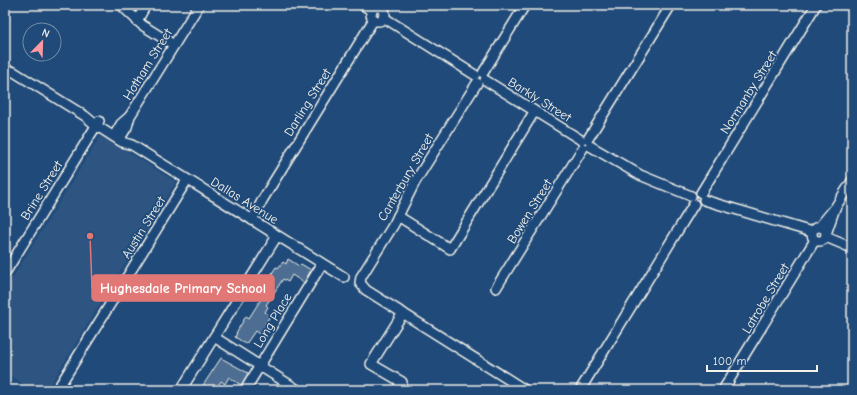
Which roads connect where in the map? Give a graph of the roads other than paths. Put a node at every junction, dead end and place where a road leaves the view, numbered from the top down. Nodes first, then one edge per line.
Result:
1 (121, 5) edge
2 (146, 5) edge
3 (199, 5) edge
4 (362, 5) edge
5 (525, 5) edge
6 (671, 5) edge
7 (816, 5) edge
8 (379, 12) edge
9 (137, 21) junction
10 (174, 45) junction
11 (5, 69) edge
12 (480, 78) junction
13 (534, 112) junction
14 (98, 124) junction
15 (118, 136) junction
16 (586, 144) junction
17 (187, 180) junction
18 (852, 181) edge
19 (702, 196) junction
20 (692, 200) junction
21 (835, 208) junction
22 (398, 216) junction
23 (250, 219) junction
24 (816, 233) junction
25 (826, 235) junction
26 (277, 236) junction
27 (852, 248) edge
28 (322, 264) junction
29 (5, 273) edge
30 (344, 277) dead end
31 (496, 288) dead end
32 (403, 313) junction
33 (214, 337) junction
34 (260, 366) junction
35 (57, 390) edge
36 (181, 390) edge
37 (244, 390) edge
38 (298, 390) edge
39 (397, 390) edge
40 (525, 390) edge
41 (580, 390) edge
42 (723, 390) edge

1 - 9 street
2 - 9 street
3 - 10 street, Hotham Street
4 - 8 street, Barkly Street
5 - 12 street, Canterbury Street
6 - 16 street, Bowen Street
7 - 19 street, Normanby Street
8 - 12 street, Barkly Street
8 - 23 street, Darling Street
9 - 10 street
10 - 15 street, Hotham Street
11 - 14 street, Dallas Avenue
12 - 13 street, Barkly Street
12 - 22 street, Canterbury Street
13 - 16 street, Barkly Street
13 - 22 street
14 - 15 street, Dallas Avenue
14 - 29 street, Brine Street
15 - 17 street, Dallas Avenue
16 - 20 street, Barkly Street
16 - 31 street, Bowen Street
17 - 23 street, Dallas Avenue
17 - 35 street, Austin Street
18 - 21 street, Latrobe Street
19 - 20 street
19 - 24 street
20 - 41 street
21 - 24 street, Latrobe Street
21 - 25 street, Latrobe Street
22 - 32 street, Canterbury Street
23 - 26 street, Dallas Avenue
24 - 25 street
24 - 42 street, Latrobe Street
25 - 27 street
26 - 28 street, Dallas Avenue
26 - 33 street
28 - 30 street, Dallas Avenue
28 - 34 street, Long Place
32 - 39 street
32 - 40 street
33 - 34 street
33 - 36 street
34 - 37 street, Long Place
34 - 38 street

